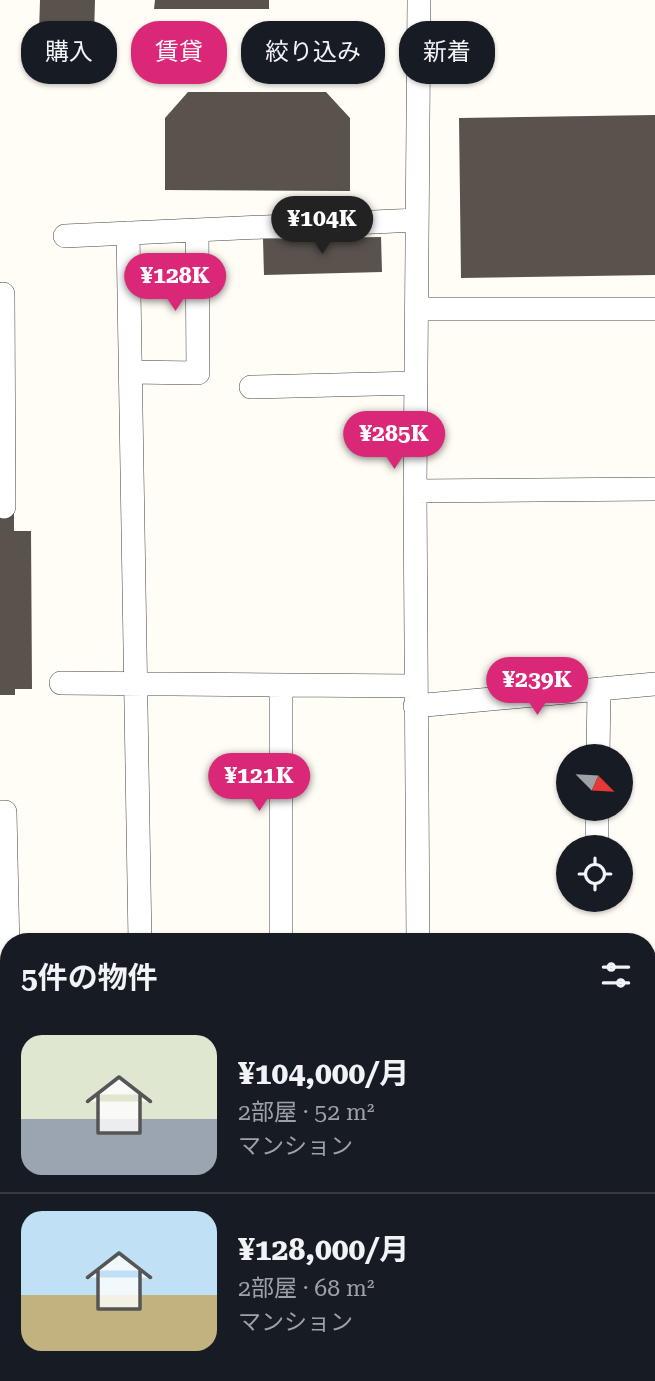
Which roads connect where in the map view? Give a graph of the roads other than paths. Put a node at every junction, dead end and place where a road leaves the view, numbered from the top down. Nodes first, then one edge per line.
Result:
1 (419, 0) edge
2 (417, 220) junction
3 (197, 230) junction
4 (128, 233) junction
5 (65, 236) dead end
6 (3, 294) dead end
7 (417, 309) junction
8 (655, 309) edge
9 (130, 372) junction
10 (416, 383) junction
11 (251, 387) dead end
12 (2, 397) edge
13 (655, 489) edge
14 (415, 491) junction
15 (4, 507) dead end
16 (61, 683) dead end
17 (136, 684) junction
18 (655, 684) edge
19 (281, 685) junction
20 (598, 689) junction
21 (415, 696) junction
22 (598, 744) edge
23 (0, 812) edge
24 (8, 933) edge
25 (140, 933) edge
26 (281, 933) edge
27 (418, 933) edge

1 - 2 street
2 - 3 street
2 - 7 street
3 - 4 street
3 - 9 street
4 - 5 street
4 - 9 street
6 - 12 street
7 - 8 street
7 - 10 street
9 - 17 street
10 - 11 street
10 - 14 street
12 - 15 street
13 - 14 street
14 - 21 street
16 - 17 street
17 - 19 street
17 - 25 street
18 - 20 street
19 - 21 street
19 - 26 street
20 - 21 street
20 - 22 street
21 - 27 street
23 - 24 street

